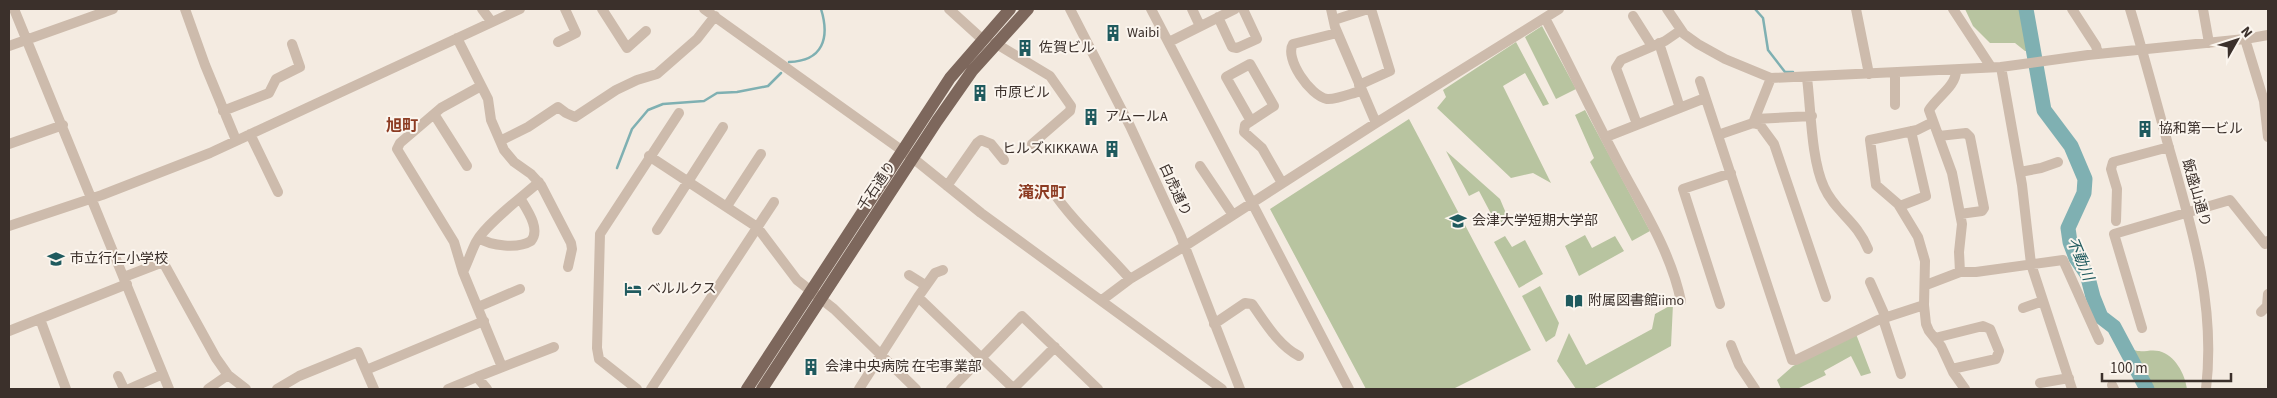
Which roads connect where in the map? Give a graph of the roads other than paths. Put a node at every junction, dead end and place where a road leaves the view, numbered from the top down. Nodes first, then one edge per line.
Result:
1 (14, 9) edge
2 (113, 9) edge
3 (185, 9) edge
4 (482, 9) edge
5 (520, 9) edge
6 (565, 9) edge
7 (602, 9) edge
8 (704, 9) edge
9 (949, 9) edge
10 (1010, 9) edge
11 (1028, 9) edge
12 (1070, 9) edge
13 (1151, 9) edge
14 (1192, 9) edge
15 (1235, 9) edge
16 (1243, 9) edge
17 (1331, 9) edge
18 (1370, 9) edge
19 (1558, 9) edge
20 (1667, 9) edge
21 (1856, 9) edge
22 (1953, 9) edge
23 (2072, 9) edge
24 (2130, 9) edge
25 (2203, 9) edge
26 (99, 11) edge
27 (715, 16) junction
28 (1633, 16) dead end
29 (1218, 17) junction
30 (1545, 18) junction
31 (1334, 20) junction
32 (491, 21) junction
33 (1200, 26) junction
34 (1681, 30) junction
35 (646, 31) dead end
36 (1337, 33) junction
37 (2268, 35) edge
38 (457, 38) junction
39 (982, 39) junction
40 (2245, 39) junction
41 (26, 40) junction
42 (558, 42) dead end
43 (1169, 42) junction
44 (995, 43) junction
45 (2209, 43) junction
46 (292, 44) dead end
47 (1655, 45) junction
48 (9, 46) edge
49 (2142, 49) junction
50 (2098, 54) junction
51 (1996, 67) junction
52 (1956, 71) junction
53 (1895, 73) junction
54 (1869, 74) junction
55 (1771, 78) junction
56 (1807, 78) junction
57 (1700, 81) dead end
58 (481, 86) junction
59 (1360, 88) junction
60 (1705, 98) junction
61 (2266, 104) edge
62 (1895, 105) dead end
63 (1680, 108) junction
64 (223, 111) junction
65 (679, 113) dead end
66 (434, 114) junction
67 (1812, 116) junction
68 (1251, 121) junction
69 (1754, 121) junction
70 (1933, 122) junction
71 (1376, 123) junction
72 (1637, 124) junction
73 (63, 125) junction
74 (723, 127) dead end
75 (1911, 131) junction
76 (250, 134) junction
77 (1718, 135) junction
78 (1938, 136) junction
79 (1606, 137) junction
80 (2268, 137) edge
81 (236, 140) junction
82 (500, 141) junction
83 (9, 144) edge
84 (1032, 144) dead end
85 (2169, 147) junction
86 (902, 151) junction
87 (761, 154) dead end
88 (649, 156) junction
89 (914, 159) junction
90 (1004, 160) dead end
91 (2058, 162) dead end
92 (467, 166) dead end
93 (1200, 166) dead end
94 (2020, 172) junction
95 (1731, 173) junction
96 (688, 181) junction
97 (538, 182) junction
98 (1282, 183) junction
99 (946, 186) junction
100 (1051, 189) dead end
101 (278, 192) dead end
102 (92, 198) junction
103 (520, 198) junction
104 (774, 202) dead end
105 (1253, 202) junction
106 (727, 206) junction
107 (1900, 206) junction
108 (2188, 213) junction
109 (1960, 214) junction
110 (1233, 215) junction
111 (2116, 221) dead end
112 (9, 226) edge
113 (756, 227) junction
114 (658, 230) dead end
115 (479, 238) junction
116 (2268, 241) edge
117 (1185, 246) junction
118 (1868, 249) dead end
119 (2031, 264) junction
120 (568, 267) dead end
121 (943, 270) dead end
122 (463, 272) junction
123 (1960, 272) junction
124 (909, 275) dead end
125 (1130, 279) junction
126 (126, 281) junction
127 (1870, 282) dead end
128 (925, 284) junction
129 (1926, 285) junction
130 (520, 289) dead end
131 (2268, 294) edge
132 (816, 296) junction
133 (918, 296) junction
134 (1826, 297) dead end
135 (1102, 300) junction
136 (1681, 301) dead end
137 (2043, 301) junction
138 (1720, 304) dead end
139 (1924, 304) junction
140 (478, 306) junction
141 (2024, 308) dead end
142 (2261, 312) dead end
143 (1884, 318) junction
144 (40, 319) junction
145 (484, 321) junction
146 (1214, 324) junction
147 (2142, 328) dead end
148 (9, 331) edge
149 (1935, 338) junction
150 (2099, 340) dead end
151 (1731, 345) dead end
152 (1055, 346) junction
153 (554, 348) dead end
154 (881, 356) junction
155 (1299, 356) dead end
156 (982, 357) junction
157 (502, 367) junction
158 (1952, 369) junction
159 (366, 370) junction
160 (163, 374) junction
161 (1901, 374) dead end
162 (228, 375) junction
163 (118, 376) dead end
164 (477, 378) junction
165 (2068, 378) junction
166 (2040, 383) dead end
167 (66, 389) edge
168 (124, 389) edge
169 (129, 389) edge
170 (169, 389) edge
171 (208, 389) edge
172 (246, 389) edge
173 (277, 389) edge
174 (374, 389) edge
175 (448, 389) edge
176 (487, 389) edge
177 (637, 389) edge
178 (651, 389) edge
179 (747, 389) edge
180 (762, 389) edge
181 (861, 389) edge
182 (916, 389) edge
183 (950, 389) edge
184 (1013, 389) edge
185 (1098, 389) edge
186 (1222, 389) edge
187 (1240, 389) edge
188 (1349, 389) edge
189 (1755, 389) edge
190 (1964, 389) edge
191 (2072, 389) edge
192 (2206, 389) edge

1 - 41 street
2 - 26 street
3 - 64 street
4 - 32 street
5 - 32 street
6 - 42 street
7 - 35 street
8 - 27 street
9 - 39 street
10 - 39 main road, 千石通り
11 - 44 main road, 千石通り
12 - 117 street, 白虎通り
13 - 43 street
14 - 33 street
15 - 29 street
16 - 29 street
17 - 31 street
18 - 31 street
18 - 59 street
19 - 30 street
20 - 34 street
21 - 54 street
22 - 51 street
23 - 50 street
24 - 49 street, 飯盛山通り
25 - 45 street
26 - 41 street
27 - 82 street
27 - 86 street
28 - 47 street
29 - 33 street
30 - 71 street
30 - 79 street
31 - 36 street
32 - 38 street
33 - 43 street
34 - 47 street
34 - 55 street
36 - 59 street
36 - 59 street
37 - 40 street
38 - 58 street
38 - 76 street
39 - 86 main road, 千石通り
40 - 45 street
40 - 61 street
41 - 48 street
41 - 73 street
43 - 105 street
44 - 84 street
44 - 89 main road, 千石通り
45 - 49 street
46 - 64 street
47 - 63 street
47 - 72 street
49 - 50 street
49 - 85 street, 飯盛山通り
50 - 51 street
51 - 52 street
51 - 94 street
52 - 53 street
52 - 70 street
53 - 54 street
53 - 62 street
54 - 56 street
55 - 56 street
55 - 69 street
56 - 67 street
57 - 60 street
58 - 66 street
58 - 82 street
59 - 71 street
60 - 63 street
60 - 77 street
61 - 80 street
63 - 72 street
64 - 81 street
65 - 88 street
66 - 92 street
66 - 122 street
67 - 69 street
67 - 118 street
68 - 68 street
68 - 98 street
69 - 77 street
69 - 134 street
70 - 75 street
70 - 78 street
71 - 98 street
72 - 79 street
73 - 83 street
73 - 102 street
74 - 96 street
75 - 107 street
75 - 107 street
76 - 81 street
76 - 101 street
77 - 95 street
78 - 109 street
78 - 109 street
79 - 136 street
81 - 102 street
82 - 97 street
85 - 108 street, 飯盛山通り
85 - 111 street
86 - 89 street
86 - 132 main road, 千石通り
87 - 106 street
88 - 96 street
88 - 177 street
89 - 99 street
89 - 132 main road, 千石通り
90 - 99 street
91 - 94 street
93 - 110 street
94 - 119 street
95 - 138 street
95 - 143 street
96 - 106 street
96 - 114 street
97 - 103 street
97 - 120 street
98 - 105 street
99 - 135 street
100 - 125 street
102 - 112 street
102 - 126 street
103 - 115 street
103 - 115 street
104 - 113 street
105 - 110 street
105 - 188 street
106 - 113 street
107 - 129 street
108 - 116 street
108 - 147 street
108 - 192 street, 飯盛山通り
109 - 123 street
110 - 117 street
113 - 132 street
113 - 178 street
115 - 122 street
117 - 125 street
117 - 146 street, 白虎通り
119 - 123 street
119 - 137 street
119 - 150 street
121 - 128 street
122 - 140 street
123 - 129 street
124 - 128 street
125 - 135 street
126 - 144 street
126 - 160 street
126 - 162 street
127 - 143 street
128 - 133 street
129 - 139 street
130 - 140 street
131 - 142 street
132 - 154 street
132 - 179 main road, 千石通り
132 - 180 main road, 千石通り
133 - 154 street
133 - 156 street
135 - 186 street
137 - 141 street
137 - 165 street
139 - 143 street
139 - 149 street
140 - 145 street
143 - 161 street
144 - 148 street
144 - 167 street
145 - 157 street
145 - 159 street
146 - 155 street
146 - 187 street, 白虎通り
149 - 158 street
149 - 158 street
151 - 189 street
152 - 156 street
152 - 184 street
152 - 185 street
153 - 157 street
154 - 181 street
154 - 182 street
156 - 183 street
156 - 184 street
157 - 164 street
158 - 190 street
159 - 173 street
159 - 174 street
160 - 169 street
160 - 170 street
162 - 171 street
162 - 172 street
163 - 168 street
164 - 175 street
164 - 176 street
165 - 166 street
165 - 191 street

